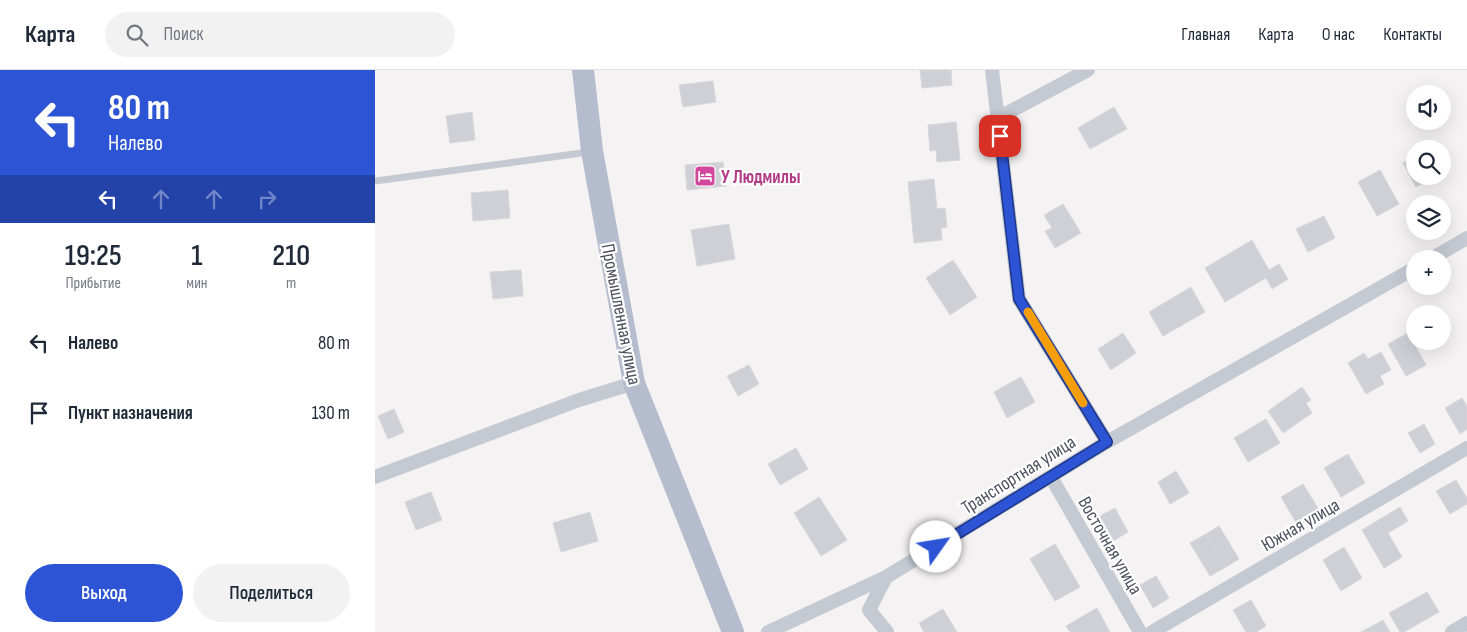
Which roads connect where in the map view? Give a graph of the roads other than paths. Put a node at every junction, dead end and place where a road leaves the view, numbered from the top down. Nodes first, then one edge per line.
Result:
1 (583, 70) edge
2 (992, 70) edge
3 (1088, 70) edge
4 (998, 118) junction
5 (592, 151) junction
6 (375, 181) edge
7 (1467, 238) edge
8 (1446, 250) edge
9 (1406, 273) edge
10 (634, 383) junction
11 (1107, 442) junction
12 (1467, 448) edge
13 (375, 477) edge
14 (1051, 477) junction
15 (887, 578) junction
16 (1467, 623) edge
17 (733, 632) edge
18 (768, 632) edge
19 (887, 632) edge
20 (1140, 632) edge
21 (1152, 632) edge
22 (1452, 632) edge

1 - 5 main road, Промышленная улица
2 - 4 street
3 - 4 street
4 - 11 street
5 - 6 lane
5 - 10 main road, Промышленная улица
7 - 8 street
9 - 11 street, Транспортная улица
10 - 13 street
10 - 17 main road, Промышленная улица
11 - 14 street, Транспортная улица
12 - 21 street, Южная улица
14 - 15 street, Транспортная улица
14 - 20 street, Восточная улица
15 - 18 street, Транспортная улица
15 - 19 street
16 - 22 street

